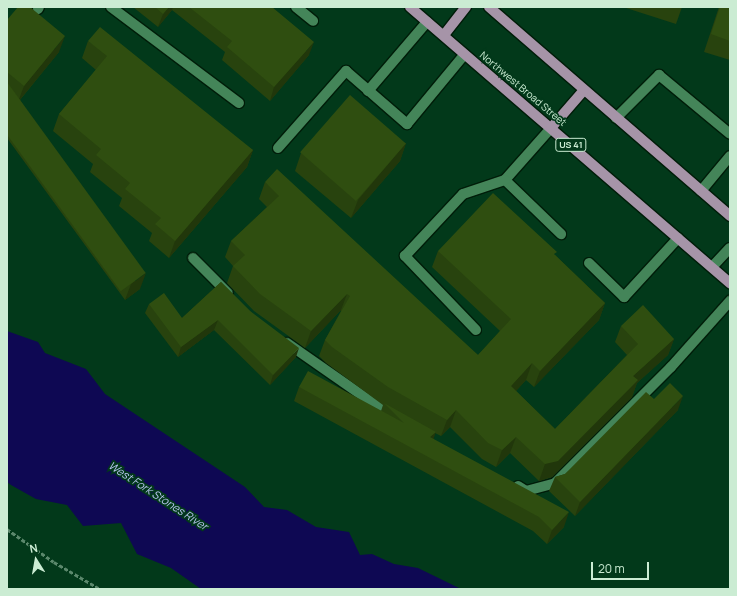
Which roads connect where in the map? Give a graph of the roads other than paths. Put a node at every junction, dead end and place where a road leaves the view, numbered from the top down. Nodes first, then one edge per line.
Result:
1 (111, 7) edge
2 (296, 7) edge
3 (410, 7) edge
4 (466, 7) edge
5 (489, 7) edge
6 (313, 21) dead end
7 (427, 22) junction
8 (444, 36) junction
9 (464, 55) junction
10 (584, 90) junction
11 (368, 91) junction
12 (239, 103) dead end
13 (616, 118) junction
14 (551, 128) junction
15 (730, 134) edge
16 (278, 148) dead end
17 (730, 156) edge
18 (505, 180) junction
19 (701, 191) junction
20 (730, 216) edge
21 (561, 234) dead end
22 (678, 238) junction
23 (730, 248) edge
24 (193, 258) dead end
25 (589, 263) dead end
26 (712, 267) junction
27 (730, 283) edge
28 (234, 300) edge
29 (730, 301) edge
30 (476, 330) dead end
31 (276, 335) edge
32 (405, 424) edge
33 (506, 480) edge

1 - 12 street
2 - 6 street
3 - 7 main road, Northwest Broad Street / US 41
4 - 8 main road
5 - 10 main road
7 - 8 main road, Northwest Broad Street / US 41
7 - 11 street
8 - 9 main road, Northwest Broad Street / US 41
9 - 11 street
9 - 14 main road, Northwest Broad Street / US 41
10 - 13 main road
10 - 14 main road
11 - 16 street
13 - 15 street
13 - 19 main road
14 - 18 street
14 - 22 main road, Northwest Broad Street / US 41
17 - 19 street
18 - 21 street
18 - 30 street
19 - 20 main road
22 - 25 street
22 - 26 main road, Northwest Broad Street / US 41
23 - 26 street
24 - 28 street
26 - 27 main road, Northwest Broad Street / US 41
29 - 33 street
31 - 32 street

